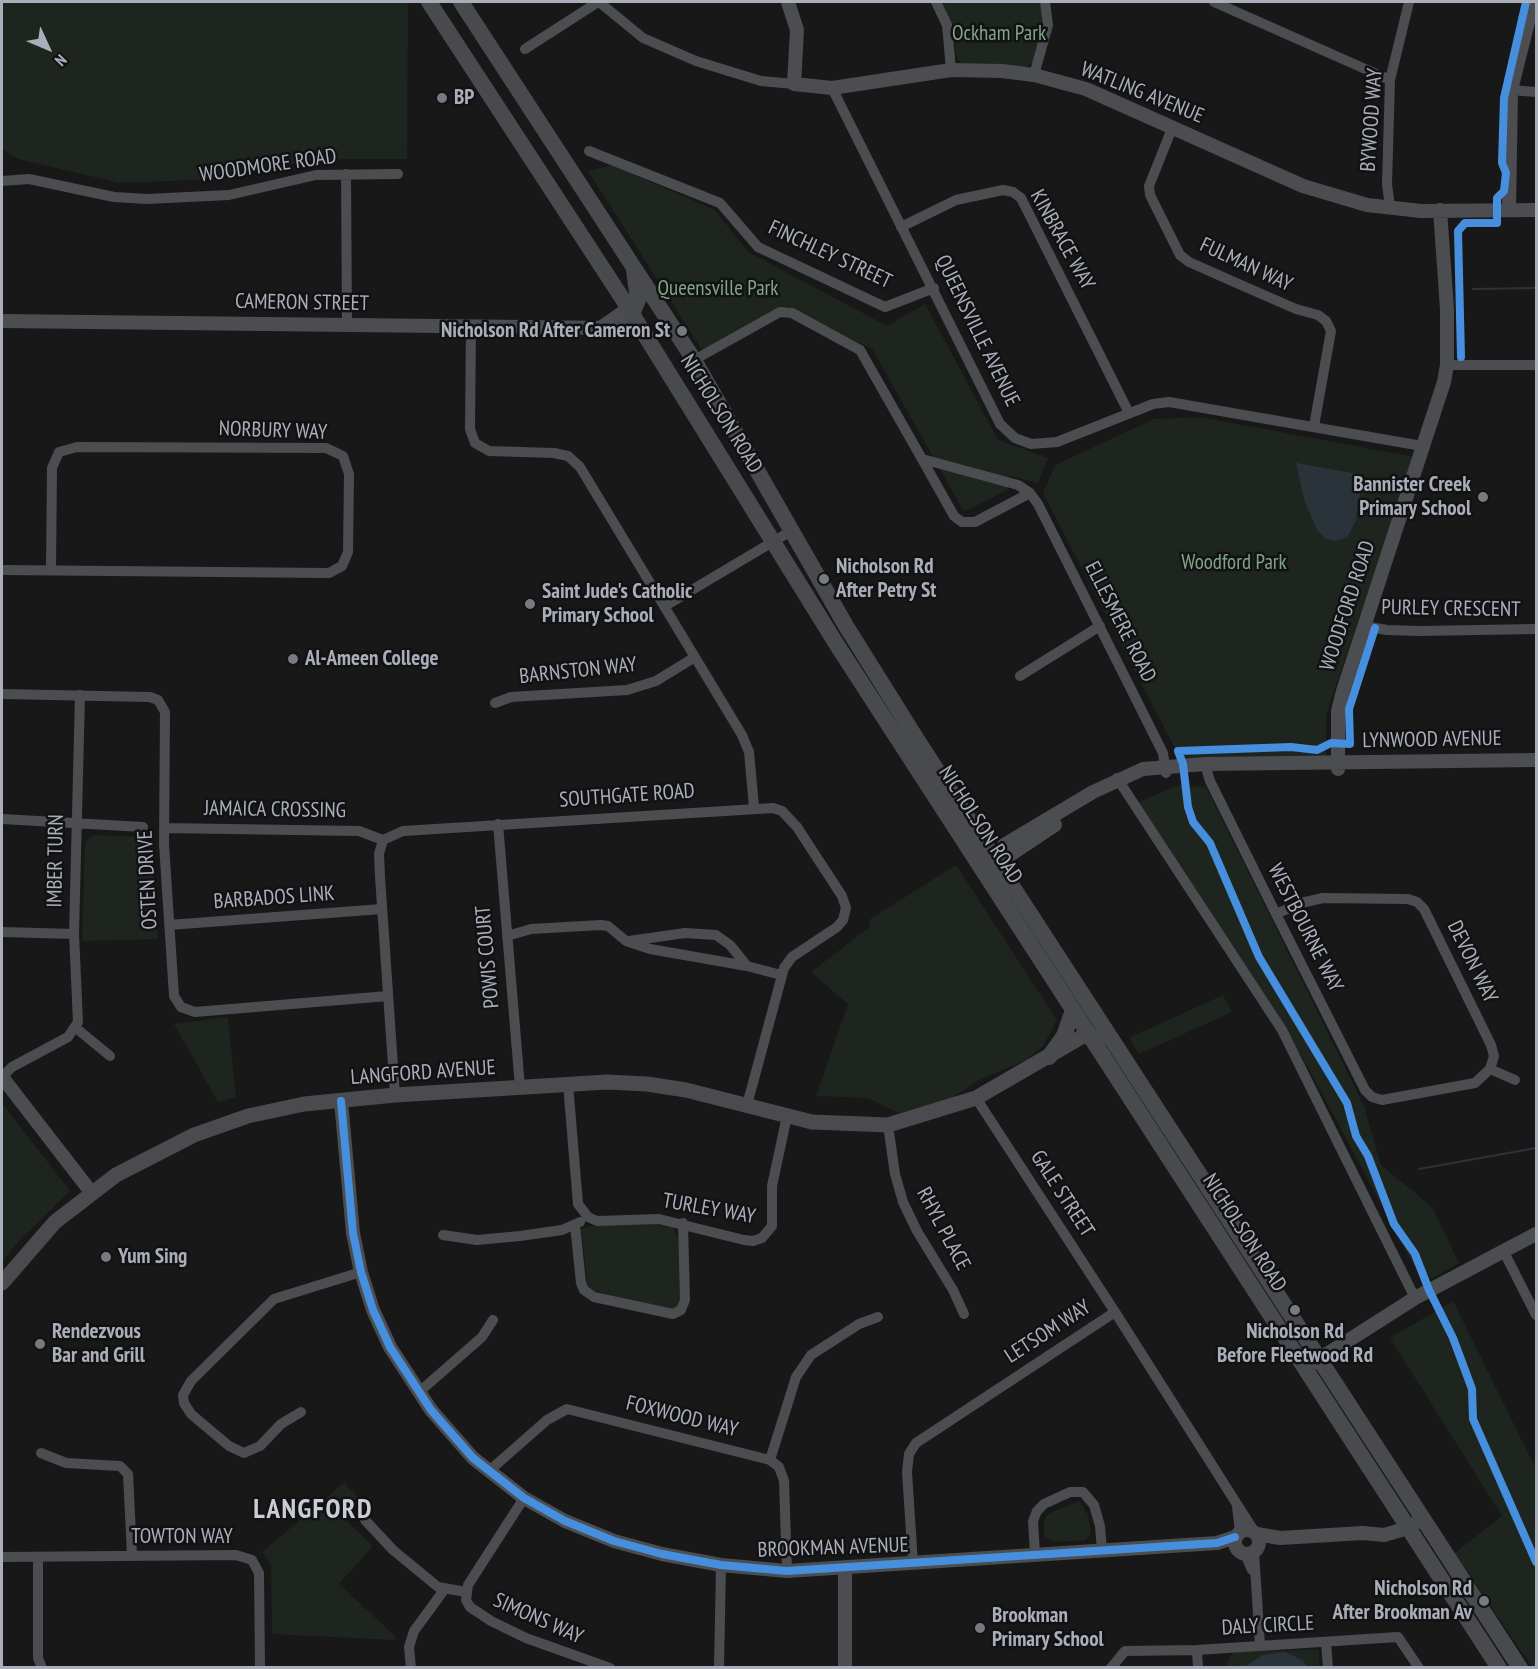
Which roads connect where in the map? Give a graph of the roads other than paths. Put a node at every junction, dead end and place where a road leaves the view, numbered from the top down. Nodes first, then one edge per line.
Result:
1 (429, 2) edge
2 (461, 2) edge
3 (599, 2) edge
4 (788, 2) edge
5 (936, 2) edge
6 (1045, 2) edge
7 (1214, 2) edge
8 (1409, 2) edge
9 (1533, 2) edge
10 (525, 49) dead end
11 (951, 70) junction
12 (1034, 75) junction
13 (1390, 80) junction
14 (794, 84) junction
15 (832, 88) junction
16 (1511, 90) junction
17 (1536, 92) edge
18 (1173, 126) junction
19 (589, 151) dead end
20 (345, 174) junction
21 (398, 174) dead end
22 (2, 180) edge
23 (1390, 207) junction
24 (1444, 210) junction
25 (1512, 210) junction
26 (1536, 210) edge
27 (902, 227) junction
28 (633, 263) junction
29 (934, 288) junction
30 (632, 314) junction
31 (668, 318) junction
32 (2, 321) edge
33 (347, 324) junction
34 (471, 326) junction
35 (694, 360) junction
36 (1447, 365) junction
37 (1536, 365) edge
38 (1130, 413) junction
39 (1314, 426) junction
40 (1422, 446) junction
41 (922, 459) junction
42 (1029, 493) junction
43 (791, 531) junction
44 (772, 541) junction
45 (2, 570) edge
46 (51, 570) junction
47 (665, 606) junction
48 (1100, 626) junction
49 (1364, 626) junction
50 (1536, 629) edge
51 (695, 657) junction
52 (1020, 676) dead end
53 (2, 694) edge
54 (80, 695) junction
55 (495, 703) dead end
56 (1536, 760) edge
57 (1338, 766) junction
58 (1206, 767) junction
59 (1536, 767) edge
60 (1166, 769) junction
61 (1120, 782) junction
62 (754, 807) junction
63 (2, 819) edge
64 (76, 824) junction
65 (498, 824) junction
66 (143, 827) dead end
67 (164, 828) junction
68 (383, 840) junction
69 (973, 855) junction
70 (996, 859) junction
71 (1002, 900) junction
72 (382, 909) junction
73 (1276, 914) junction
74 (169, 925) junction
75 (2, 932) edge
76 (75, 934) junction
77 (507, 936) junction
78 (626, 941) junction
79 (747, 966) junction
80 (781, 975) junction
81 (388, 996) junction
82 (1093, 1008) junction
83 (1073, 1010) junction
84 (76, 1028) junction
85 (1090, 1037) junction
86 (1115, 1042) junction
87 (110, 1056) dead end
88 (1049, 1057) junction
89 (1490, 1069) junction
90 (2, 1077) edge
91 (1515, 1080) dead end
92 (568, 1084) junction
93 (520, 1087) junction
94 (395, 1095) junction
95 (341, 1101) junction
96 (978, 1101) junction
97 (747, 1105) junction
98 (788, 1116) junction
99 (894, 1124) junction
100 (91, 1192) junction
101 (588, 1216) junction
102 (683, 1223) junction
103 (575, 1225) junction
104 (1536, 1234) edge
105 (443, 1235) dead end
106 (1503, 1250) junction
107 (361, 1272) junction
108 (2, 1283) edge
109 (1415, 1298) junction
110 (1115, 1312) junction
111 (964, 1314) dead end
112 (1536, 1316) edge
113 (878, 1317) dead end
114 (493, 1320) dead end
115 (1319, 1359) junction
116 (1305, 1368) junction
117 (418, 1393) junction
118 (300, 1412) dead end
119 (41, 1453) dead end
120 (770, 1460) junction
121 (489, 1471) junction
122 (524, 1498) junction
123 (1420, 1513) junction
124 (365, 1520) dead end
125 (1405, 1523) junction
126 (1248, 1542) junction
127 (1102, 1550) junction
128 (1035, 1554) junction
129 (132, 1556) junction
130 (2, 1557) edge
131 (38, 1557) junction
132 (913, 1563) junction
133 (721, 1565) junction
134 (845, 1569) junction
135 (787, 1571) junction
136 (444, 1590) junction
137 (466, 1592) junction
138 (1326, 1642) junction
139 (1260, 1645) junction
140 (1197, 1650) junction
141 (42, 1668) edge
142 (260, 1668) edge
143 (411, 1668) edge
144 (610, 1668) edge
145 (719, 1668) edge
146 (845, 1668) edge
147 (1111, 1668) edge
148 (1198, 1668) edge
149 (1328, 1668) edge
150 (1419, 1668) edge
151 (1499, 1668) edge
152 (1520, 1668) edge

1 - 30 main road, NICHOLSON ROAD
2 - 28 main road, NICHOLSON ROAD
3 - 10 street, WATLING AVENUE
3 - 14 street, WATLING AVENUE
4 - 14 street
5 - 11 street
6 - 12 street
7 - 13 street
8 - 13 street, BYWOOD WAY
9 - 16 street
11 - 12 street, WATLING AVENUE
11 - 15 street, WATLING AVENUE
12 - 18 street, WATLING AVENUE
13 - 23 street, BYWOOD WAY
14 - 15 street, WATLING AVENUE
15 - 27 street, QUEENSVILLE AVENUE
16 - 17 street
16 - 25 street
18 - 23 street, WATLING AVENUE
18 - 39 street, FULMAN WAY
19 - 29 street, FINCHLEY STREET
20 - 21 street, WOODMORE ROAD
20 - 22 street, WOODMORE ROAD
20 - 33 street
23 - 24 street, WATLING AVENUE
24 - 25 street, WATLING AVENUE
24 - 36 street, WOODFORD ROAD
25 - 26 street, WATLING AVENUE
27 - 29 street, QUEENSVILLE AVENUE
27 - 38 street, KINBRACE WAY
28 - 30 main road
28 - 31 main road, NICHOLSON ROAD
29 - 38 street, QUEENSVILLE AVENUE
30 - 31 main road
30 - 34 street, CAMERON STREET
30 - 44 main road, NICHOLSON ROAD
31 - 35 main road, NICHOLSON ROAD
32 - 33 street, CAMERON STREET
33 - 34 street, CAMERON STREET
34 - 47 street
35 - 41 street
35 - 43 main road, NICHOLSON ROAD
36 - 37 street
36 - 40 street, WOODFORD ROAD
38 - 39 street, QUEENSVILLE AVENUE
39 - 40 street, QUEENSVILLE AVENUE
40 - 49 street, WOODFORD ROAD
41 - 42 street
41 - 42 street
42 - 48 street, ELLESMERE ROAD
43 - 44 street
43 - 70 main road, NICHOLSON ROAD
44 - 47 street
44 - 69 main road, NICHOLSON ROAD
45 - 46 street, NORBURY WAY
46 - 46 street, NORBURY WAY
47 - 51 street
48 - 52 street
48 - 60 street, ELLESMERE ROAD
49 - 50 street, PURLEY CRESCENT
49 - 57 street, WOODFORD ROAD
51 - 55 street, BARNSTON WAY
51 - 62 street
53 - 54 street, OSTEN DRIVE
54 - 64 street, IMBER TURN
54 - 67 street, OSTEN DRIVE
56 - 57 street, LYNWOOD AVENUE
57 - 58 street, LYNWOOD AVENUE
57 - 59 street, LYNWOOD AVENUE
58 - 60 street, LYNWOOD AVENUE
58 - 73 street, WESTBOURNE WAY
60 - 61 street, LYNWOOD AVENUE
61 - 70 street, LYNWOOD AVENUE
61 - 109 street
62 - 65 street, SOUTHGATE ROAD
62 - 80 street, SOUTHGATE ROAD
63 - 64 street
64 - 66 street
64 - 76 street, IMBER TURN
65 - 68 street, SOUTHGATE ROAD
65 - 77 street, POWIS COURT
67 - 68 street, JAMAICA CROSSING
67 - 74 street, OSTEN DRIVE
68 - 72 street
69 - 70 street
69 - 71 main road, NICHOLSON ROAD
70 - 71 street
70 - 82 main road, NICHOLSON ROAD
71 - 83 main road, NICHOLSON ROAD
72 - 74 street, BARBADOS LINK
72 - 81 street
73 - 89 street, DEVON WAY
73 - 89 street, WESTBOURNE WAY
74 - 81 street, OSTEN DRIVE
75 - 76 street
76 - 84 street, IMBER TURN
77 - 78 street
77 - 93 street, POWIS COURT
78 - 79 street
78 - 79 street
79 - 80 street
80 - 97 street, SOUTHGATE ROAD
81 - 94 street
82 - 85 main road
82 - 86 main road, NICHOLSON ROAD
83 - 85 main road, NICHOLSON ROAD
83 - 88 main road
84 - 87 street
84 - 90 street
85 - 86 main road
85 - 88 main road, LANGFORD AVENUE
85 - 96 main road, LANGFORD AVENUE
85 - 116 main road, NICHOLSON ROAD
86 - 115 main road, NICHOLSON ROAD
88 - 96 main road, LANGFORD AVENUE
89 - 91 street
90 - 100 street
92 - 93 main road, LANGFORD AVENUE
92 - 97 main road, LANGFORD AVENUE
92 - 101 street
93 - 94 main road, LANGFORD AVENUE
94 - 95 main road, LANGFORD AVENUE
95 - 100 main road, LANGFORD AVENUE
95 - 107 street, BROOKMAN AVENUE
96 - 99 main road, LANGFORD AVENUE
96 - 110 street, GALE STREET
97 - 98 main road, LANGFORD AVENUE
98 - 99 main road, LANGFORD AVENUE
98 - 102 street, TURLEY WAY
99 - 111 street, RHYL PLACE
100 - 108 main road, LANGFORD AVENUE
101 - 102 street, TURLEY WAY
101 - 103 street
102 - 103 street
103 - 105 street
104 - 106 street
106 - 109 street
106 - 112 street
107 - 117 street, BROOKMAN AVENUE
107 - 118 street
109 - 115 street
110 - 126 street, LETSOM WAY
110 - 132 street, LETSOM WAY
113 - 120 street
114 - 117 street
115 - 116 street
115 - 123 main road, NICHOLSON ROAD
116 - 125 main road, NICHOLSON ROAD
117 - 121 street, BROOKMAN AVENUE
119 - 129 street
120 - 121 street, FOXWOOD WAY
120 - 135 street
121 - 122 street, BROOKMAN AVENUE
122 - 133 street, BROOKMAN AVENUE
122 - 137 street, SIMONS WAY
123 - 125 street, BROOKMAN AVENUE
123 - 152 main road, NICHOLSON ROAD
124 - 136 street
125 - 126 street, BROOKMAN AVENUE
125 - 151 main road, NICHOLSON ROAD
126 - 127 street, BROOKMAN AVENUE
126 - 139 street, LETSOM WAY
127 - 128 street, BROOKMAN AVENUE
127 - 128 street
128 - 132 street, BROOKMAN AVENUE
129 - 131 street, TOWTON WAY
129 - 142 street, TOWTON WAY
130 - 131 street, TOWTON WAY
131 - 141 street
132 - 134 street, BROOKMAN AVENUE
133 - 135 street, BROOKMAN AVENUE
133 - 145 street
134 - 135 street, BROOKMAN AVENUE
134 - 146 street
136 - 137 street
136 - 143 street
137 - 144 street, SIMONS WAY
138 - 139 street, DALY CIRCLE
138 - 149 street
138 - 150 street, DALY CIRCLE
139 - 140 street, DALY CIRCLE
140 - 147 street, DALY CIRCLE
140 - 148 street

